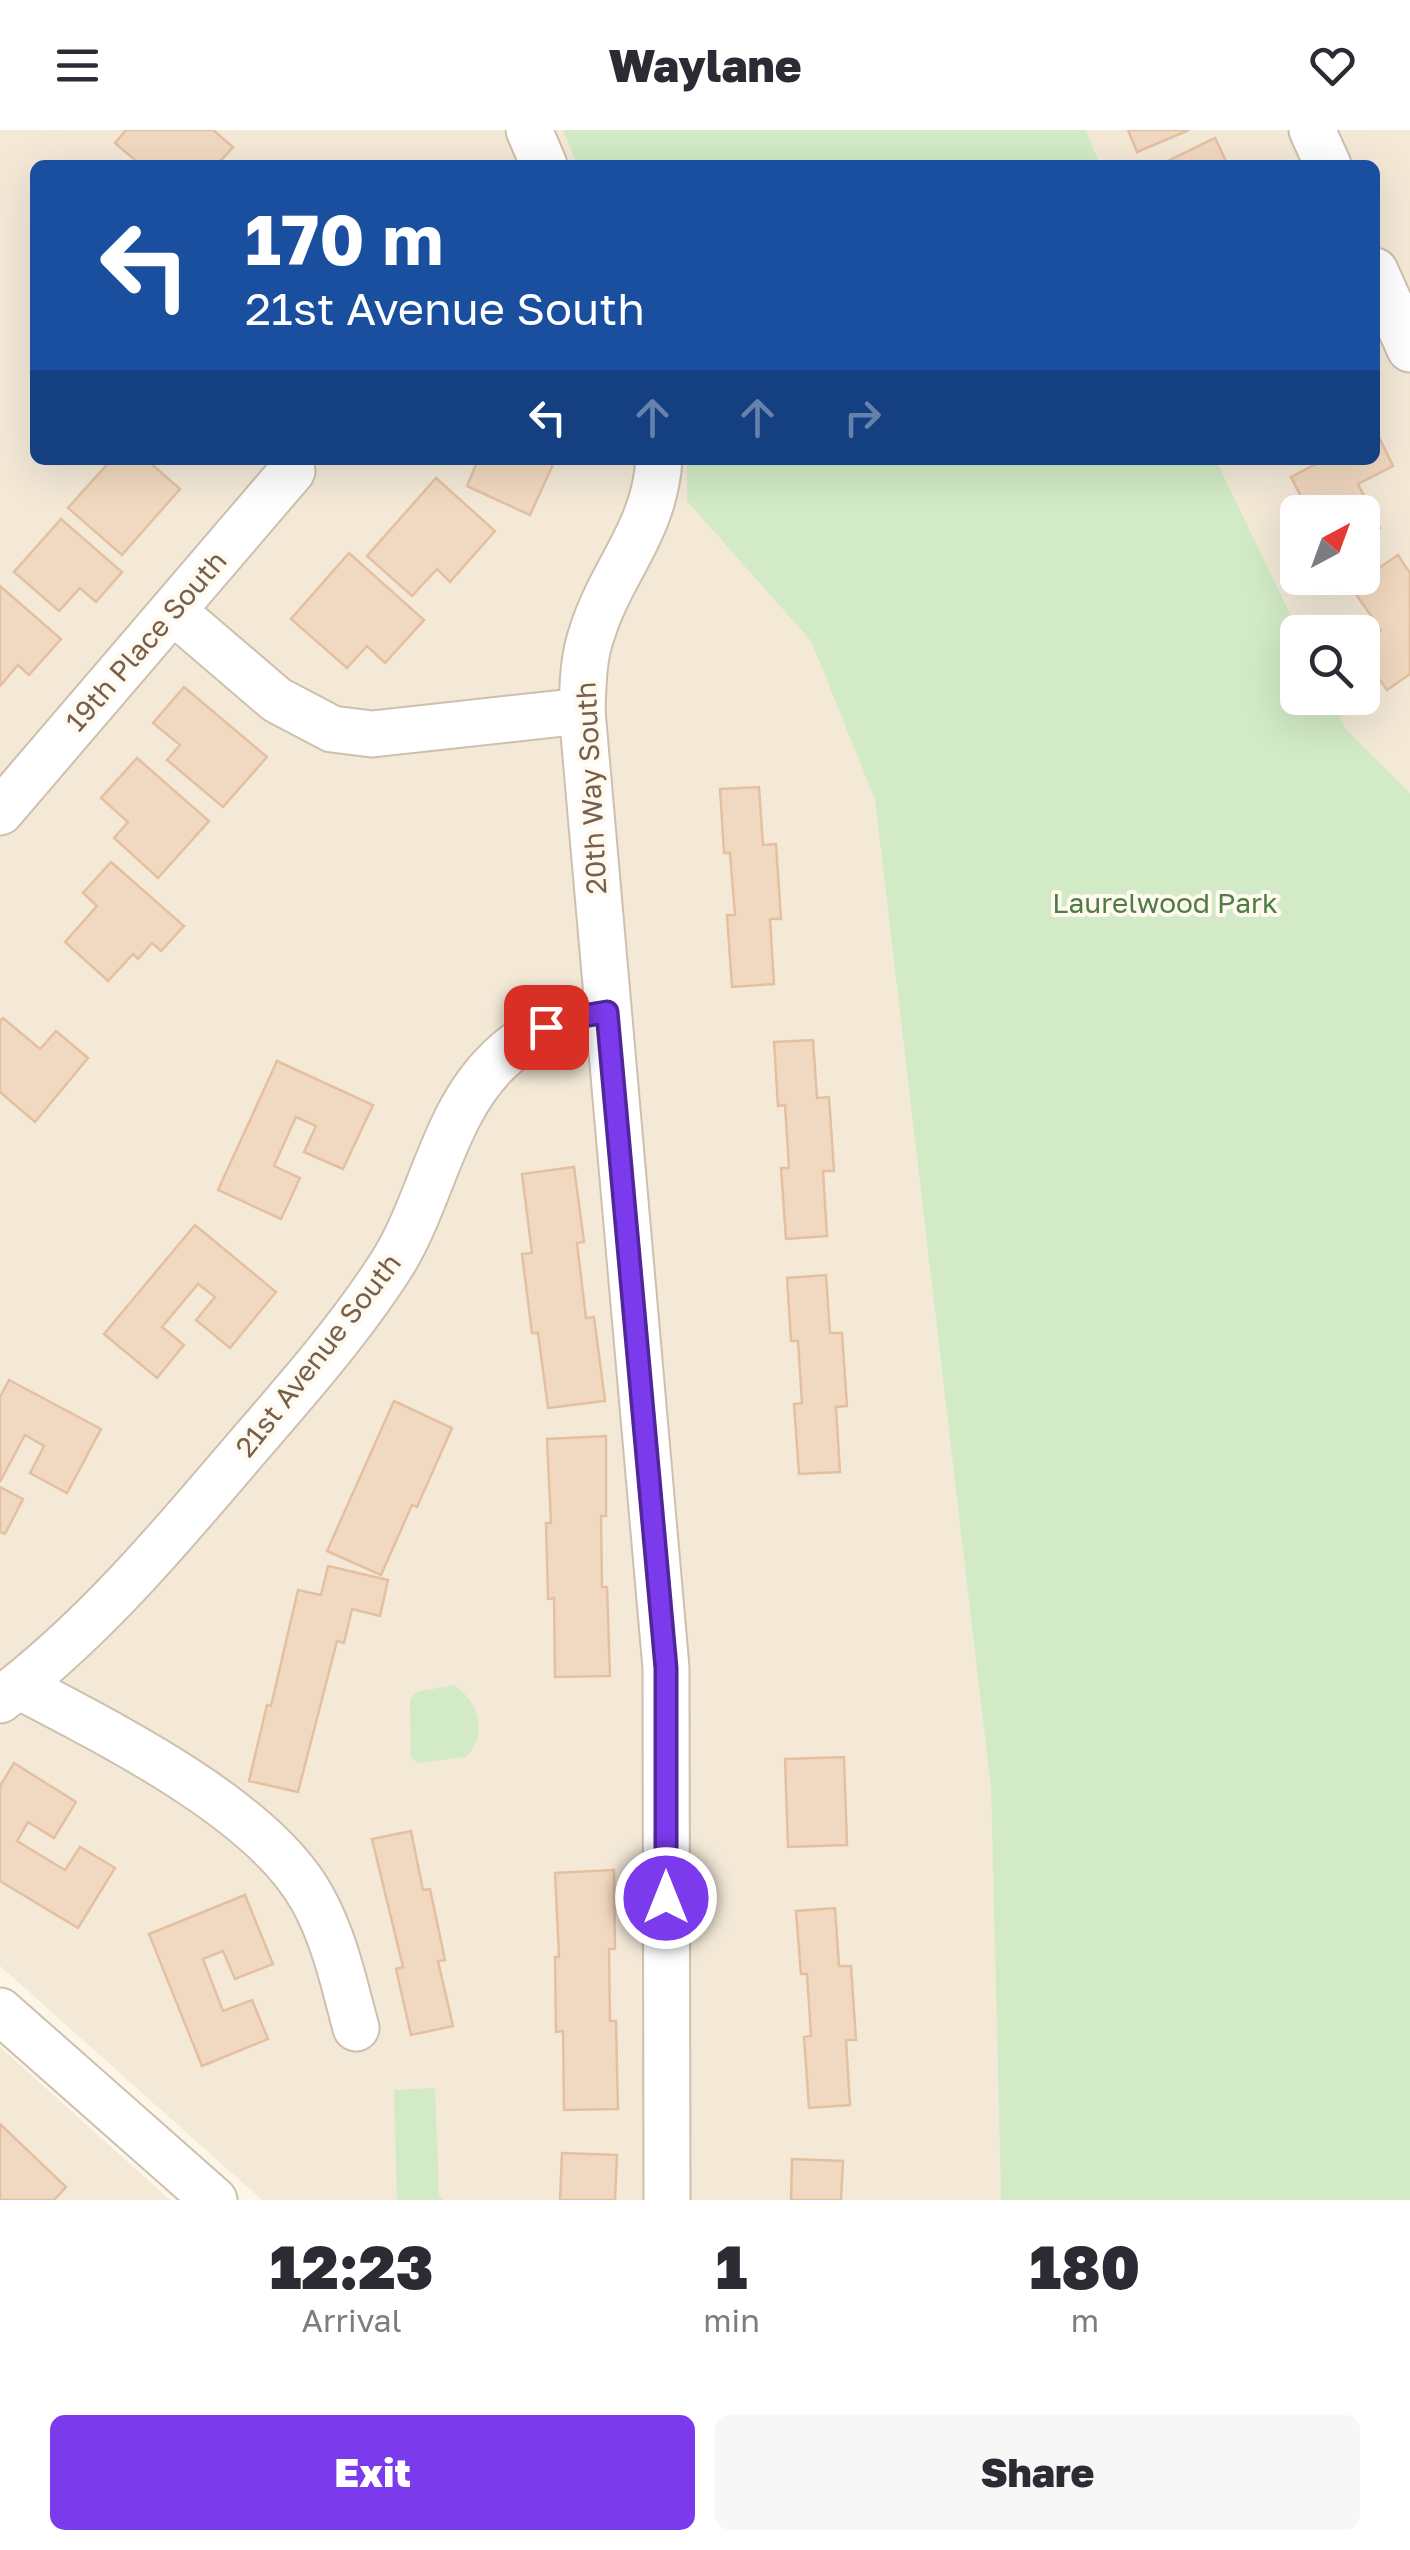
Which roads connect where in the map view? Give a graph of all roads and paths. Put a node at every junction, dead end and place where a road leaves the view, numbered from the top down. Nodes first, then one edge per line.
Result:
1 (529, 130) edge
2 (1312, 130) edge
3 (542, 160) edge
4 (1326, 160) edge
5 (1380, 282) edge
6 (1410, 349) edge
7 (659, 465) edge
8 (292, 471) dead end
9 (173, 611) junction
10 (582, 711) junction
11 (0, 812) edge
12 (607, 1012) junction
13 (9, 1693) edge
14 (5, 2026) edge
15 (356, 2028) dead end
16 (214, 2200) edge
17 (666, 2200) edge

1 - 3 street
2 - 4 street
5 - 6 street
7 - 10 street, 20th Way South
8 - 9 street, 19th Place South
9 - 10 street
9 - 11 street, 19th Place South
10 - 12 street, 20th Way South
12 - 13 street, 21st Avenue South
12 - 17 street, 20th Way South
13 - 15 street
14 - 16 street

